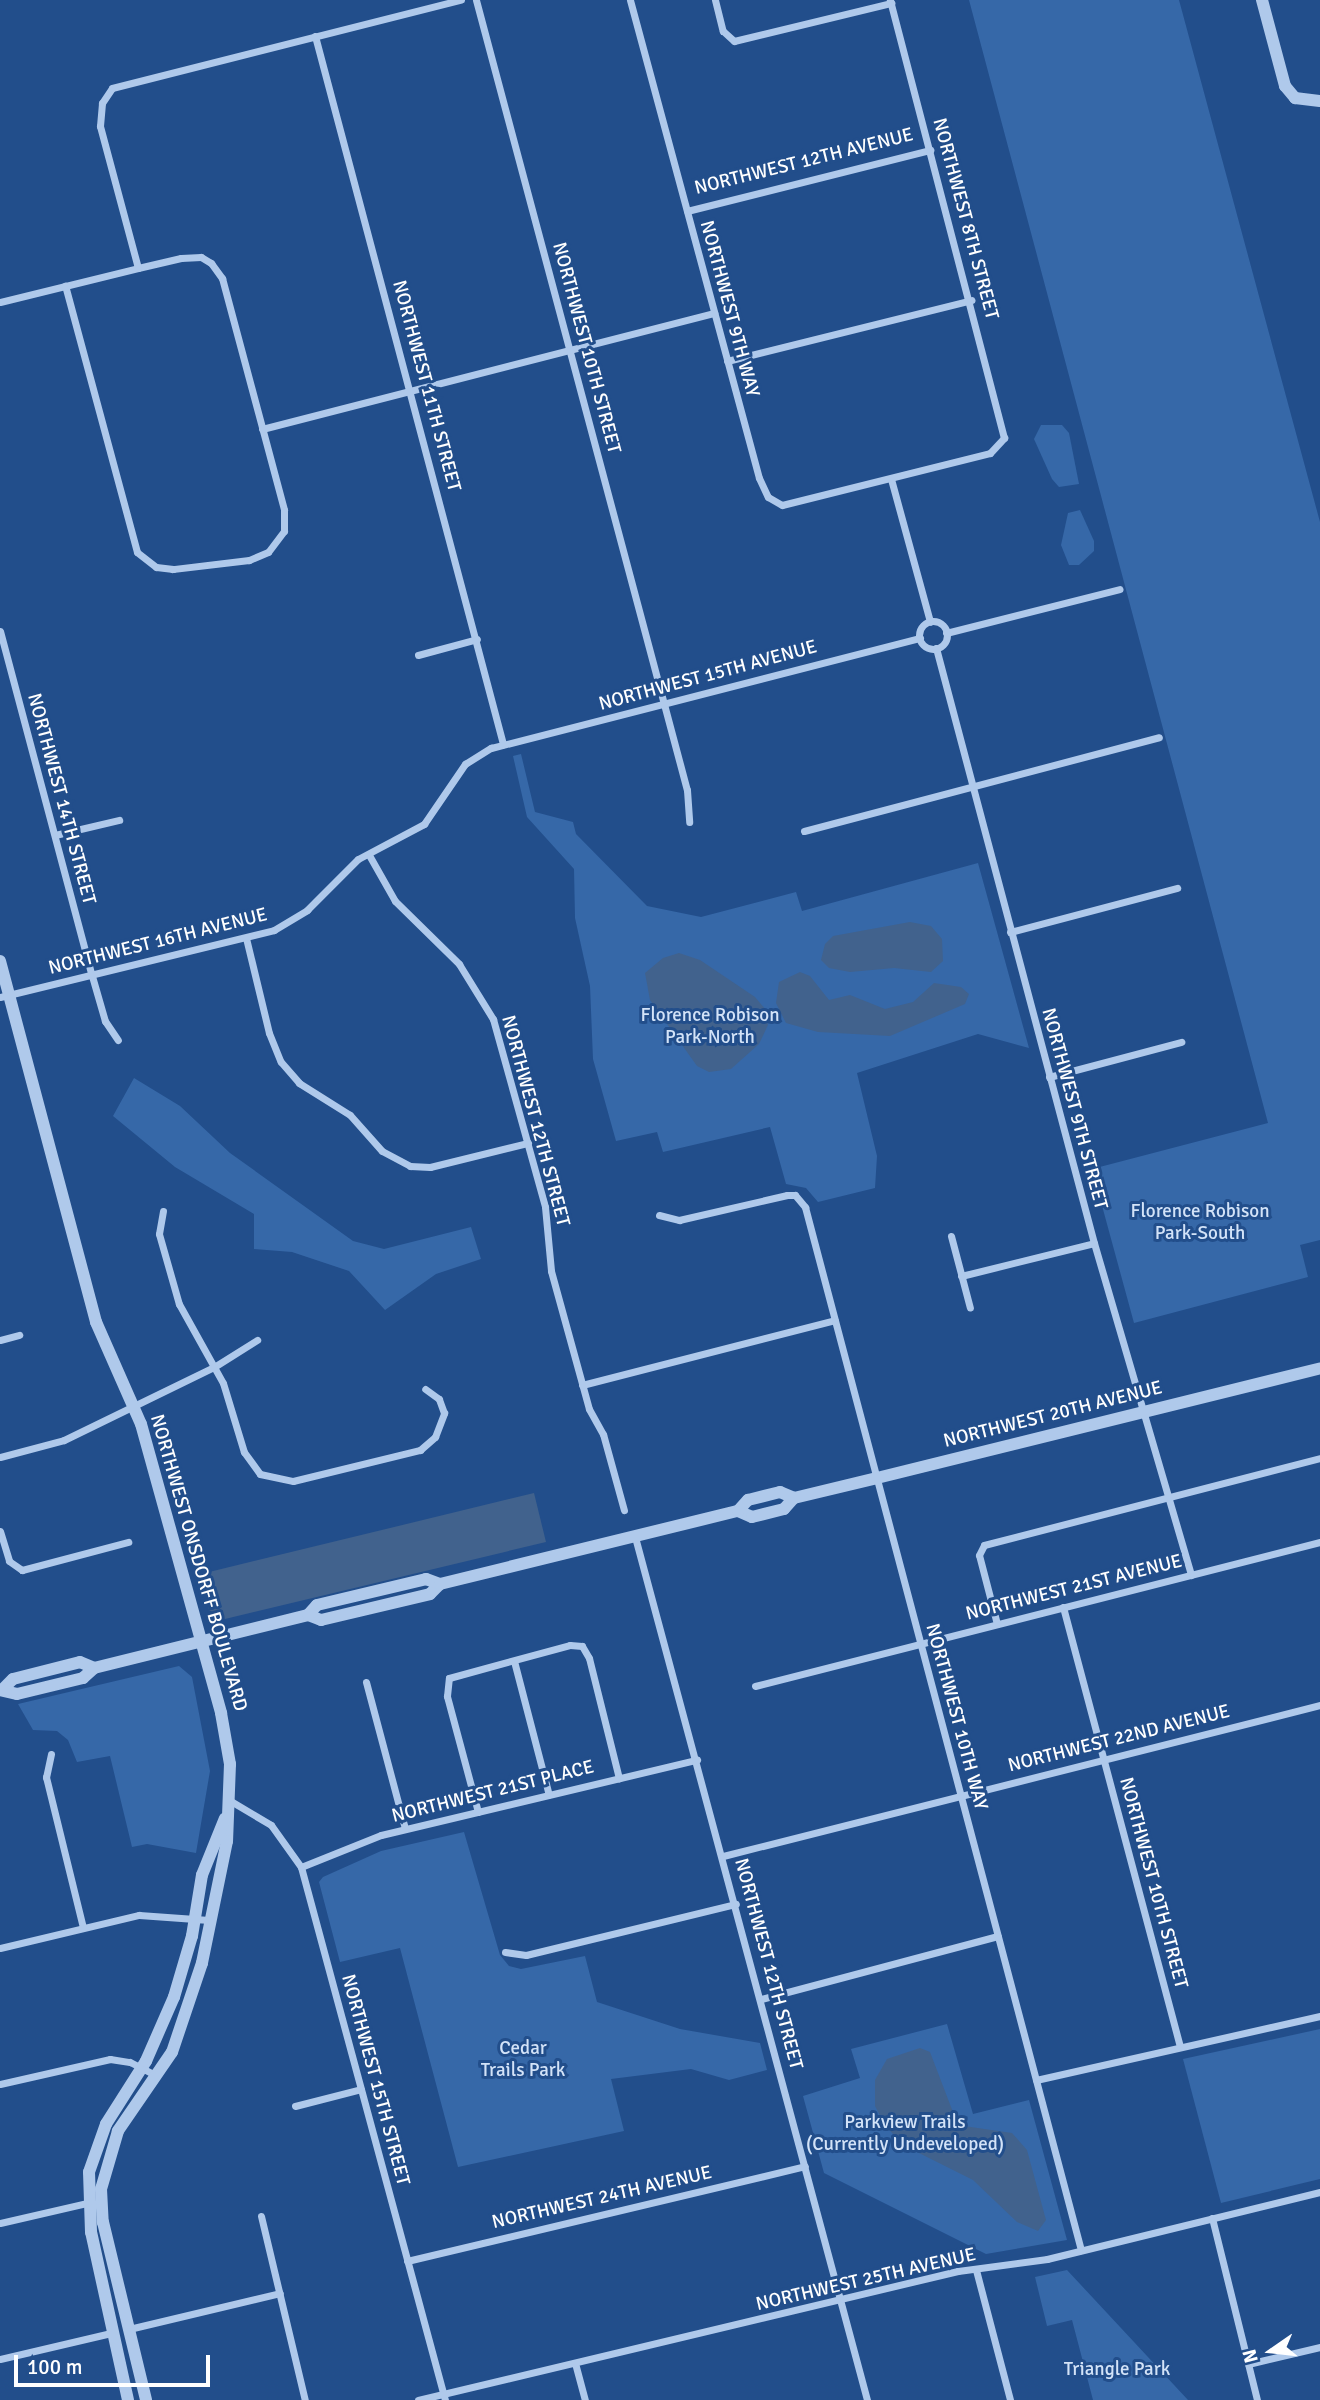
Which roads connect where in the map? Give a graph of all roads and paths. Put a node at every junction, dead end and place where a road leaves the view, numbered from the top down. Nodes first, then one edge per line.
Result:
1 (461, 0) edge
2 (476, 0) edge
3 (630, 0) edge
4 (715, 0) edge
5 (1262, 0) edge
6 (890, 2) edge
7 (316, 36) junction
8 (1320, 102) edge
9 (930, 150) junction
10 (687, 211) junction
11 (138, 268) junction
12 (65, 286) junction
13 (971, 300) junction
14 (0, 302) edge
15 (714, 313) junction
16 (570, 350) junction
17 (727, 361) junction
18 (411, 391) junction
19 (262, 429) junction
20 (891, 479) junction
21 (773, 501) junction
22 (768, 510) dead end
23 (1120, 589) dead end
24 (930, 622) junction
25 (0, 631) edge
26 (946, 633) junction
27 (920, 638) junction
28 (477, 639) junction
29 (936, 648) junction
30 (418, 655) dead end
31 (663, 705) junction
32 (1159, 737) dead end
33 (503, 744) junction
34 (972, 787) junction
35 (119, 820) dead end
36 (689, 822) dead end
37 (804, 831) dead end
38 (55, 835) junction
39 (369, 855) junction
40 (1177, 888) dead end
41 (1010, 932) junction
42 (246, 938) junction
43 (0, 961) edge
44 (92, 976) junction
45 (5, 996) edge
46 (118, 1040) dead end
47 (1181, 1042) dead end
48 (1049, 1077) junction
49 (528, 1143) junction
50 (163, 1211) dead end
51 (659, 1215) dead end
52 (951, 1236) dead end
53 (1094, 1243) junction
54 (961, 1276) junction
55 (970, 1308) dead end
56 (835, 1320) junction
57 (19, 1335) dead end
58 (0, 1340) edge
59 (257, 1340) dead end
60 (214, 1367) junction
61 (1320, 1368) edge
62 (582, 1385) junction
63 (425, 1389) dead end
64 (134, 1407) junction
65 (1143, 1412) junction
66 (0, 1457) edge
67 (1320, 1458) edge
68 (877, 1478) junction
69 (1170, 1496) junction
70 (624, 1510) dead end
71 (0, 1531) edge
72 (635, 1537) junction
73 (128, 1542) dead end
74 (1320, 1542) edge
75 (1191, 1575) junction
76 (1063, 1607) junction
77 (997, 1624) junction
78 (201, 1641) junction
79 (920, 1643) junction
80 (514, 1661) junction
81 (366, 1682) dead end
82 (755, 1686) dead end
83 (2, 1689) edge
84 (1320, 1705) edge
85 (51, 1754) dead end
86 (697, 1759) junction
87 (1104, 1760) junction
88 (619, 1778) junction
89 (549, 1795) junction
90 (961, 1796) junction
91 (228, 1800) junction
92 (478, 1812) junction
93 (225, 1818) junction
94 (405, 1829) junction
95 (723, 1856) junction
96 (301, 1867) junction
97 (736, 1904) junction
98 (194, 1918) junction
99 (209, 1920) junction
100 (83, 1928) junction
101 (998, 1936) junction
102 (0, 1948) edge
103 (505, 1952) dead end
104 (761, 1999) junction
105 (1320, 2016) edge
106 (1180, 2046) junction
107 (143, 2067) junction
108 (154, 2074) junction
109 (1036, 2080) junction
110 (0, 2084) edge
111 (361, 2089) junction
112 (295, 2106) dead end
113 (805, 2166) junction
114 (1320, 2192) edge
115 (102, 2200) junction
116 (88, 2203) junction
117 (261, 2216) dead end
118 (1212, 2218) junction
119 (0, 2223) edge
120 (1081, 2250) junction
121 (407, 2261) junction
122 (976, 2270) junction
123 (280, 2293) junction
124 (841, 2300) junction
125 (129, 2329) junction
126 (111, 2333) junction
127 (1320, 2347) edge
128 (0, 2358) edge
129 (575, 2363) junction
130 (1248, 2364) junction
131 (444, 2397) edge
132 (128, 2400) edge
133 (146, 2400) edge
134 (306, 2400) edge
135 (418, 2400) edge
136 (585, 2400) edge
137 (867, 2400) edge
138 (1010, 2400) edge
139 (1257, 2400) edge

1 - 7 street
2 - 16 street, NORTHWEST 10TH STREET
3 - 10 street, NORTHWEST 9TH WAY
4 - 6 street
5 - 8 street
6 - 9 street, NORTHWEST 8TH STREET
7 - 11 street
7 - 18 street, NORTHWEST 11TH STREET
9 - 10 street, NORTHWEST 12TH AVENUE
9 - 13 street, NORTHWEST 8TH STREET
10 - 15 street, NORTHWEST 9TH WAY
11 - 12 street
11 - 19 street
12 - 14 street
12 - 19 street
13 - 17 street
13 - 20 street, NORTHWEST 8TH STREET
15 - 16 street
15 - 17 street, NORTHWEST 9TH WAY
16 - 18 street
16 - 31 street, NORTHWEST 10TH STREET
17 - 21 street, NORTHWEST 9TH WAY
18 - 19 street
18 - 28 street, NORTHWEST 11TH STREET
20 - 21 street
20 - 24 street
21 - 22 street
23 - 26 street
24 - 26 street
24 - 27 street
25 - 38 street, NORTHWEST 14TH STREET
26 - 29 street
27 - 29 street
27 - 31 street, NORTHWEST 15TH AVENUE
28 - 30 street
28 - 33 street, NORTHWEST 11TH STREET
29 - 34 street, NORTHWEST 9TH STREET
31 - 33 street, NORTHWEST 15TH AVENUE
31 - 36 street, NORTHWEST 10TH STREET
32 - 34 street
33 - 39 street, NORTHWEST 16TH AVENUE
34 - 37 street
34 - 41 street, NORTHWEST 9TH STREET
35 - 38 street
38 - 44 street, NORTHWEST 14TH STREET
39 - 42 street, NORTHWEST 16TH AVENUE
39 - 49 street, NORTHWEST 12TH STREET
40 - 41 street
41 - 48 street, NORTHWEST 9TH STREET
42 - 44 street, NORTHWEST 16TH AVENUE
42 - 49 street
43 - 45 street, NORTHWEST ONSDORFF BOULEVARD
44 - 45 street, NORTHWEST 16TH AVENUE
44 - 46 street, NORTHWEST 14TH STREET
45 - 64 street, NORTHWEST ONSDORFF BOULEVARD
47 - 48 street
48 - 53 street, NORTHWEST 9TH STREET
49 - 62 street, NORTHWEST 12TH STREET
50 - 60 street
51 - 56 street, NORTHWEST 10TH WAY
52 - 54 street
53 - 54 street
53 - 65 street, NORTHWEST 9TH STREET
54 - 55 street
56 - 62 street
56 - 68 street, NORTHWEST 10TH WAY
57 - 58 street
59 - 60 street
60 - 63 street
60 - 64 street
61 - 65 street, NORTHWEST 20TH AVENUE
62 - 70 street, NORTHWEST 12TH STREET
64 - 66 street
64 - 78 street, NORTHWEST ONSDORFF BOULEVARD
65 - 68 street, NORTHWEST 20TH AVENUE
65 - 69 street, NORTHWEST 9TH STREET
67 - 69 street
68 - 72 street, NORTHWEST 20TH AVENUE
68 - 79 street, NORTHWEST 10TH WAY
69 - 75 street, NORTHWEST 9TH STREET
69 - 77 street
71 - 73 street
72 - 78 street, NORTHWEST 20TH AVENUE
72 - 86 street, NORTHWEST 12TH STREET
74 - 75 street, NORTHWEST 21ST AVENUE
75 - 76 street, NORTHWEST 21ST AVENUE
76 - 77 street, NORTHWEST 21ST AVENUE
76 - 87 street, NORTHWEST 10TH STREET
77 - 79 street, NORTHWEST 21ST AVENUE
78 - 83 street, NORTHWEST 20TH AVENUE
78 - 91 street, NORTHWEST ONSDORFF BOULEVARD
79 - 82 street, NORTHWEST 21ST AVENUE
79 - 90 street, NORTHWEST 10TH WAY
80 - 88 street
80 - 89 street
80 - 92 street
81 - 94 street
84 - 87 street, NORTHWEST 22ND AVENUE
85 - 100 street
86 - 88 street, NORTHWEST 21ST PLACE
86 - 95 street, NORTHWEST 12TH STREET
87 - 90 street, NORTHWEST 22ND AVENUE
87 - 106 street, NORTHWEST 10TH STREET
88 - 89 street, NORTHWEST 21ST PLACE
89 - 92 street, NORTHWEST 21ST PLACE
90 - 95 street, NORTHWEST 22ND AVENUE
90 - 101 street, NORTHWEST 10TH WAY
91 - 93 street, NORTHWEST ONSDORFF BOULEVARD
91 - 96 street, NORTHWEST 15TH STREET
92 - 94 street, NORTHWEST 21ST PLACE
93 - 98 street, NORTHWEST ONSDORFF BOULEVARD
93 - 99 street, NORTHWEST ONSDORFF BOULEVARD
94 - 96 street, NORTHWEST 21ST PLACE
95 - 97 street, NORTHWEST 12TH STREET
96 - 111 street, NORTHWEST 15TH STREET
97 - 103 street
97 - 104 street, NORTHWEST 12TH STREET
98 - 99 street
98 - 100 street
98 - 107 street, NORTHWEST ONSDORFF BOULEVARD
99 - 108 street, NORTHWEST ONSDORFF BOULEVARD
100 - 102 street
101 - 104 street
101 - 109 street, NORTHWEST 10TH WAY
104 - 113 street, NORTHWEST 12TH STREET
105 - 106 street
106 - 109 street
107 - 108 street
107 - 110 street
107 - 116 street, NORTHWEST ONSDORFF BOULEVARD
108 - 115 street, NORTHWEST ONSDORFF BOULEVARD
109 - 120 street, NORTHWEST 10TH WAY
111 - 112 street
111 - 121 street, NORTHWEST 15TH STREET
113 - 121 street, NORTHWEST 24TH AVENUE
113 - 124 street, NORTHWEST 12TH STREET
114 - 118 street, NORTHWEST 25TH AVENUE
115 - 116 street
115 - 125 street, NORTHWEST ONSDORFF BOULEVARD
116 - 119 street
116 - 126 street, NORTHWEST ONSDORFF BOULEVARD
117 - 123 street
118 - 120 street, NORTHWEST 25TH AVENUE
118 - 130 street
120 - 122 street, NORTHWEST 25TH AVENUE
121 - 131 street, NORTHWEST 15TH STREET
122 - 124 street, NORTHWEST 25TH AVENUE
122 - 138 street
123 - 125 street
123 - 134 street
124 - 129 street, NORTHWEST 25TH AVENUE
124 - 137 street, NORTHWEST 12TH STREET
125 - 133 street, NORTHWEST ONSDORFF BOULEVARD
126 - 128 street
126 - 132 street, NORTHWEST ONSDORFF BOULEVARD
127 - 130 street
129 - 131 street, NORTHWEST 25TH AVENUE
129 - 136 street
130 - 139 street
131 - 135 street, NORTHWEST 25TH AVENUE

